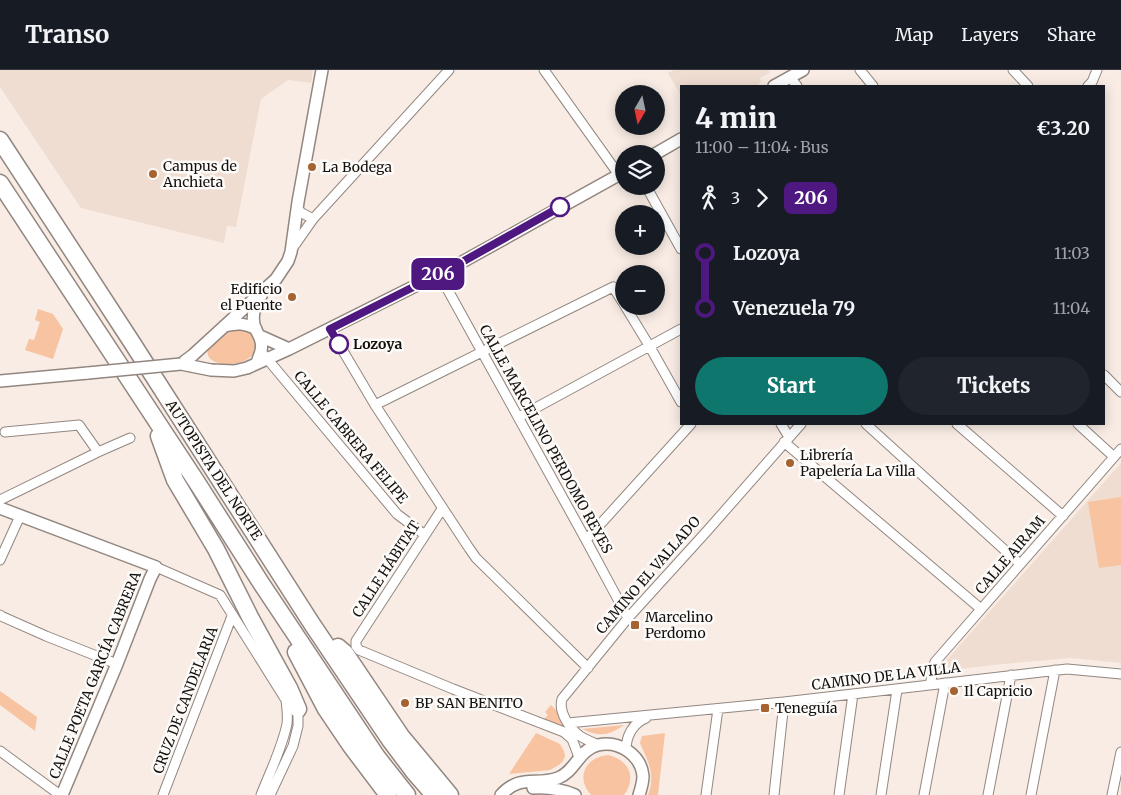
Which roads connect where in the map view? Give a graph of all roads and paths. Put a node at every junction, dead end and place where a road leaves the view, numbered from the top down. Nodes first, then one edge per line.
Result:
1 (322, 70) edge
2 (449, 70) edge
3 (544, 70) edge
4 (803, 70) edge
5 (860, 70) edge
6 (1013, 70) edge
7 (1097, 70) edge
8 (793, 82) edge
9 (779, 85) edge
10 (872, 85) edge
11 (1027, 85) edge
12 (1089, 85) edge
13 (0, 140) edge
14 (680, 140) edge
15 (665, 149) edge
16 (615, 165) edge
17 (615, 176) edge
18 (0, 183) edge
19 (651, 195) edge
20 (297, 208) junction
21 (313, 219) junction
22 (680, 247) edge
23 (291, 252) junction
24 (439, 274) junction
25 (265, 289) junction
26 (615, 290) edge
27 (630, 315) edge
28 (223, 327) junction
29 (330, 329) junction
30 (680, 330) edge
31 (258, 332) junction
32 (204, 345) junction
33 (650, 347) junction
34 (289, 349) junction
35 (482, 351) junction
36 (262, 358) junction
37 (181, 364) junction
38 (211, 370) junction
39 (1105, 376) edge
40 (0, 381) edge
41 (1121, 392) edge
42 (680, 400) edge
43 (375, 405) junction
44 (153, 417) junction
45 (519, 417) junction
46 (691, 425) edge
47 (781, 425) edge
48 (800, 425) edge
49 (867, 425) edge
50 (958, 425) edge
51 (1079, 425) edge
52 (5, 432) dead end
53 (130, 438) dead end
54 (786, 440) junction
55 (1121, 448) edge
56 (98, 452) junction
57 (1114, 456) junction
58 (0, 500) edge
59 (0, 508) edge
60 (442, 508) junction
61 (20, 516) junction
62 (1063, 516) junction
63 (424, 535) junction
64 (586, 540) junction
65 (0, 560) edge
66 (1020, 564) junction
67 (156, 567) junction
68 (260, 583) junction
69 (981, 609) junction
70 (0, 615) edge
71 (232, 616) junction
72 (628, 618) junction
73 (312, 624) junction
74 (117, 664) junction
75 (588, 668) junction
76 (1055, 670) junction
77 (1121, 674) edge
78 (1011, 675) junction
79 (944, 683) junction
80 (930, 685) junction
81 (897, 690) junction
82 (853, 694) junction
83 (784, 702) junction
84 (718, 708) junction
85 (298, 709) joint
86 (653, 715) junction
87 (568, 723) junction
88 (599, 745) junction
89 (626, 750) junction
90 (0, 751) edge
91 (1121, 752) edge
92 (579, 757) junction
93 (572, 769) junction
94 (505, 794) edge
95 (61, 795) edge
96 (163, 795) edge
97 (262, 795) edge
98 (270, 795) edge
99 (388, 795) edge
100 (407, 795) edge
101 (434, 795) edge
102 (450, 795) edge
103 (575, 795) edge
104 (639, 795) edge
105 (706, 795) edge
106 (774, 795) edge
107 (839, 795) edge
108 (880, 795) edge
109 (924, 795) edge
110 (988, 795) edge
111 (1031, 795) edge
112 (1112, 795) edge

1 - 20 street
2 - 21 street
3 - 16 street
4 - 8 street
5 - 10 street
6 - 11 street
7 - 12 street
8 - 9 street
13 - 73 highway, AUTOPISTA DEL NORTE
14 - 15 street
17 - 24 street
18 - 44 highway, AUTOPISTA DEL NORTE
19 - 22 street
20 - 21 street
20 - 23 street
21 - 23 street
23 - 25 street
24 - 29 street
24 - 35 street, CALLE MARCELINO PERDOMO REYES
25 - 28 street
25 - 31 street
26 - 35 street
27 - 33 street
28 - 31 street
28 - 32 street
29 - 34 street
29 - 43 street
30 - 33 street
31 - 34 street
31 - 36 street
32 - 37 street
32 - 38 street
33 - 42 street
33 - 45 street
34 - 36 street
35 - 43 street
35 - 45 street, CALLE MARCELINO PERDOMO REYES
36 - 38 street
36 - 63 street, CALLE CABRERA FELIPE
37 - 38 street
37 - 40 street, bridge
39 - 41 street
43 - 60 street
44 - 68 highway, AUTOPISTA DEL NORTE
44 - 85 highway
45 - 64 street, CALLE MARCELINO PERDOMO REYES
46 - 64 street
47 - 54 street
48 - 54 street, CAMINO EL VALLADO
49 - 66 street
50 - 62 street
51 - 57 street
52 - 56 street
53 - 56 street
54 - 69 street
54 - 72 street, CAMINO EL VALLADO
55 - 57 street, CALLE AIRAM
56 - 58 street
57 - 62 street, CALLE AIRAM
59 - 61 street
60 - 63 street, CALLE HÁBITAT
60 - 75 street
61 - 65 street
61 - 67 street
62 - 66 street, CALLE AIRAM
63 - 92 street, CALLE HÁBITAT
64 - 72 street, CALLE MARCELINO PERDOMO REYES
66 - 69 street, CALLE AIRAM
67 - 71 street
67 - 74 street, CALLE POETA GARCÍA CABRERA
68 - 99 highway
68 - 100 highway, AUTOPISTA DEL NORTE
69 - 80 street, CALLE AIRAM
70 - 74 street
71 - 96 street, CRUZ DE CANDELARIA
71 - 97 street
72 - 75 street, CAMINO EL VALLADO
73 - 101 highway, AUTOPISTA DEL NORTE
73 - 102 highway
74 - 95 street, CALLE POETA GARCÍA CABRERA
75 - 87 street, CAMINO EL VALLADO
76 - 77 street, CAMINO DE LA VILLA
76 - 78 street, CAMINO DE LA VILLA
76 - 111 street
78 - 79 street, CAMINO DE LA VILLA
78 - 110 street
79 - 80 street, CAMINO DE LA VILLA
79 - 109 street
80 - 81 street, CAMINO DE LA VILLA
81 - 82 street, CAMINO DE LA VILLA
81 - 108 street
82 - 83 street, CAMINO DE LA VILLA
82 - 107 street
83 - 84 street, CAMINO DE LA VILLA
83 - 106 street
84 - 86 street, CAMINO DE LA VILLA
84 - 105 street
85 - 98 street
86 - 87 street, CAMINO DE LA VILLA
86 - 89 street, CAMINO DE LA VILLA
87 - 88 street
88 - 89 street
88 - 92 street
89 - 104 street
90 - 95 street
91 - 112 street
92 - 93 street
93 - 94 street
93 - 103 street
94 - 103 street

